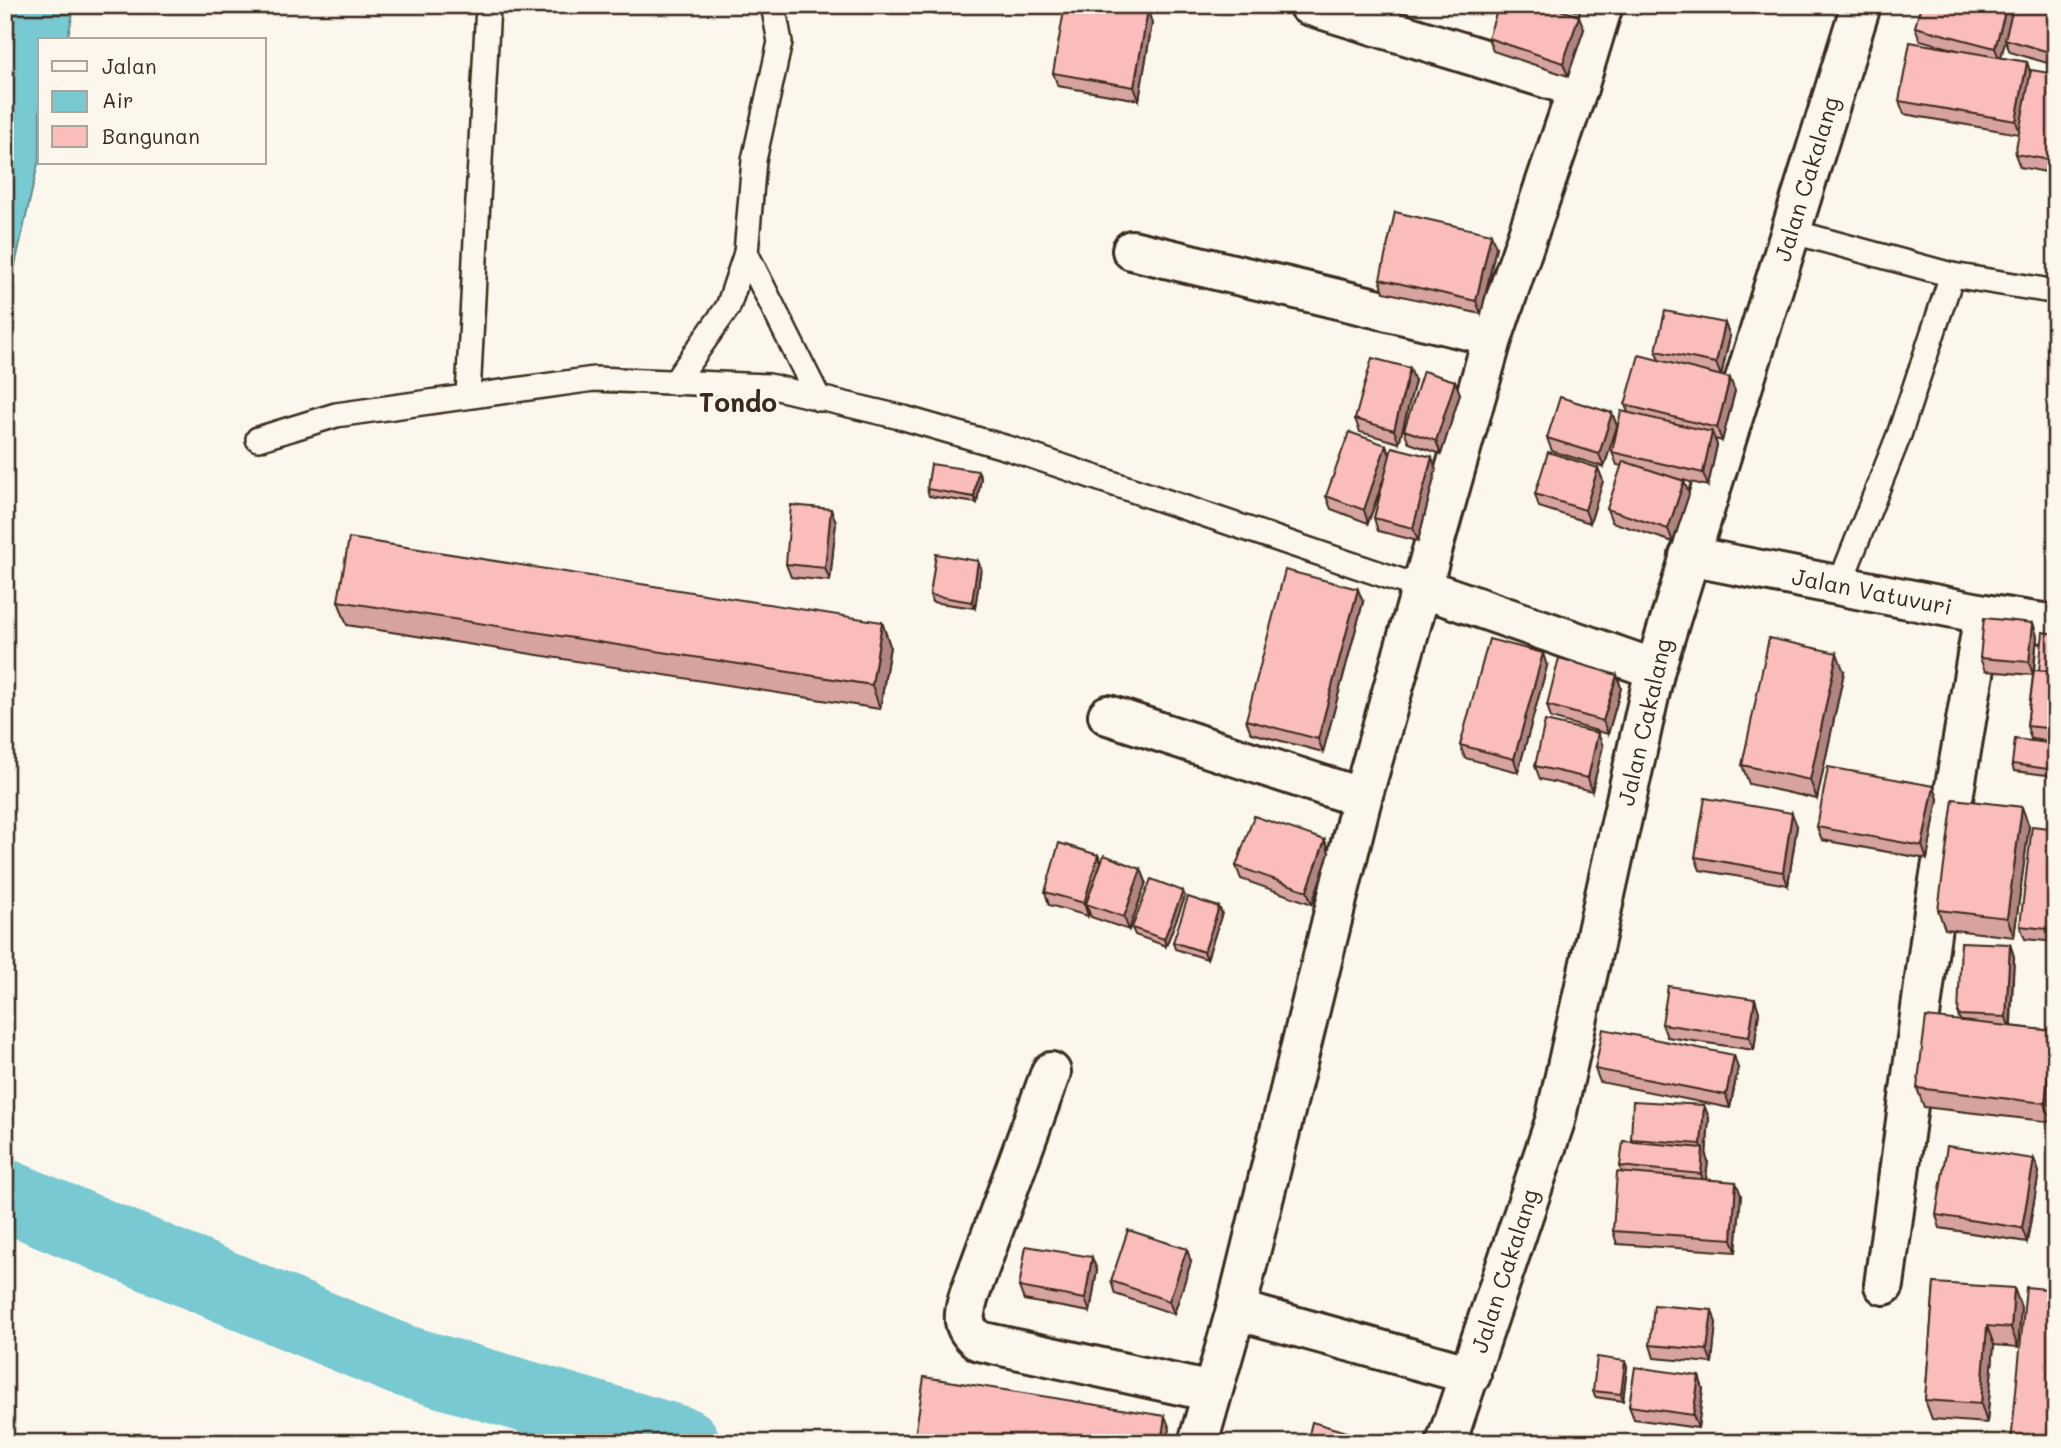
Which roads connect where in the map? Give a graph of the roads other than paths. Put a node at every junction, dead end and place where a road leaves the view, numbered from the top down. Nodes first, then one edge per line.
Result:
1 (488, 5) edge
2 (773, 5) edge
3 (1308, 5) edge
4 (1603, 5) edge
5 (1861, 5) edge
6 (1578, 88) junction
7 (1790, 231) junction
8 (1132, 250) dead end
9 (746, 253) junction
10 (1952, 275) junction
11 (2051, 291) dead end
12 (1493, 336) junction
13 (675, 382) junction
14 (468, 396) junction
15 (819, 399) junction
16 (258, 439) dead end
17 (1689, 556) junction
18 (1839, 586) junction
19 (1422, 588) junction
20 (1984, 614) junction
21 (2056, 625) edge
22 (1655, 669) junction
23 (1108, 715) dead end
24 (1362, 797) junction
25 (1051, 1072) dead end
26 (1884, 1285) dead end
27 (1236, 1310) junction
28 (1471, 1375) junction
29 (1212, 1392) junction
30 (1198, 1443) edge
31 (1446, 1443) edge

1 - 14 lane
2 - 9 lane
3 - 6 street
4 - 6 street
5 - 7 street, Jalan Cakalang
6 - 12 street
7 - 10 lane
7 - 17 street, Jalan Cakalang
8 - 12 street
9 - 13 lane
9 - 15 lane
10 - 11 lane
10 - 18 lane
12 - 19 street
13 - 14 lane
13 - 15 lane
14 - 16 lane
15 - 19 lane
17 - 18 street, Jalan Vatuvuri
17 - 22 street, Jalan Cakalang
18 - 20 street, Jalan Vatuvuri
19 - 22 street
19 - 24 street
20 - 21 street, Jalan Vatuvuri
20 - 26 street
22 - 28 street, Jalan Cakalang
23 - 24 street
24 - 27 street
25 - 29 street
27 - 28 street
27 - 29 street
28 - 31 street, Jalan Cakalang
29 - 30 street

